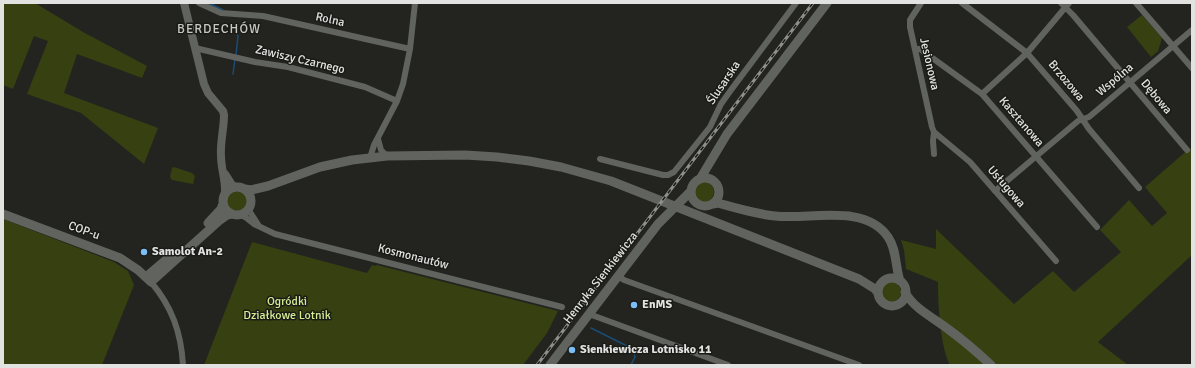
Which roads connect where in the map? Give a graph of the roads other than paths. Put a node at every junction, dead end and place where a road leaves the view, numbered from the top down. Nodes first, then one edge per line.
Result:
1 (184, 3) edge
2 (199, 3) edge
3 (415, 3) edge
4 (796, 3) edge
5 (827, 3) edge
6 (921, 3) edge
7 (962, 3) edge
8 (1136, 3) edge
9 (1065, 4) edge
10 (1192, 30) edge
11 (1173, 46) junction
12 (195, 48) junction
13 (410, 49) junction
14 (914, 49) junction
15 (1027, 52) junction
16 (1192, 68) edge
17 (1130, 83) junction
18 (982, 94) junction
19 (397, 101) junction
20 (1082, 119) junction
21 (934, 132) junction
22 (378, 139) junction
23 (1187, 150) dead end
24 (934, 154) dead end
25 (387, 156) junction
26 (1036, 156) junction
27 (370, 158) junction
28 (713, 158) junction
29 (600, 159) dead end
30 (223, 172) junction
31 (700, 179) junction
32 (713, 181) junction
33 (268, 186) junction
34 (236, 187) junction
35 (1139, 188) dead end
36 (245, 189) junction
37 (691, 191) junction
38 (995, 191) junction
39 (718, 192) junction
40 (225, 194) junction
41 (696, 203) junction
42 (224, 204) junction
43 (250, 204) junction
44 (713, 204) junction
45 (675, 208) junction
46 (742, 208) junction
47 (3, 214) edge
48 (236, 214) junction
49 (259, 226) junction
50 (1096, 226) dead end
51 (896, 260) junction
52 (1056, 261) dead end
53 (618, 276) junction
54 (859, 279) junction
55 (148, 280) junction
56 (885, 280) junction
57 (900, 281) junction
58 (905, 292) junction
59 (878, 293) junction
60 (899, 304) junction
61 (562, 307) dead end
62 (921, 310) junction
63 (589, 314) junction
64 (183, 365) edge
65 (550, 365) edge
66 (728, 365) edge
67 (859, 365) edge
68 (991, 365) edge

1 - 12 street
2 - 13 street, Rolna
3 - 13 street
4 - 29 street, Ślusarska
5 - 28 main road
6 - 14 street, Jesionowa
7 - 15 street, Brzozowa
8 - 11 street
9 - 15 street
9 - 17 street, Dębowa
10 - 11 street, Wspólna
11 - 16 street
11 - 17 street, Wspólna
12 - 19 street, Zawiszy Czarnego
12 - 30 street
13 - 19 street
14 - 18 street, Kasztanowa
14 - 21 street, Jesionowa
15 - 18 street
15 - 20 street, Brzozowa
17 - 20 street, Wspólna
17 - 23 street, Dębowa
18 - 26 street, Kasztanowa
19 - 22 street
20 - 26 street, Wspólna
20 - 35 street, Brzozowa
21 - 24 street, Jesionowa
21 - 38 street, Usługowa
22 - 25 street
22 - 27 street
25 - 27 main road
25 - 54 main road
26 - 38 street, Wspólna
26 - 50 street, Kasztanowa
27 - 33 main road
28 - 31 main road
28 - 32 main road
30 - 34 street
30 - 40 street
31 - 32 main road
31 - 37 main road
32 - 39 main road
33 - 36 main road
33 - 43 main road
34 - 36 main road
34 - 40 main road
36 - 43 main road
37 - 41 main road
37 - 45 main road, Henryka Sienkiewicza
38 - 52 street, Usługowa
39 - 44 main road
39 - 46 main road
40 - 42 main road
41 - 44 main road
41 - 45 main road, Henryka Sienkiewicza
42 - 48 main road
42 - 55 main road
43 - 48 main road
43 - 49 street
44 - 46 main road
45 - 53 main road, Henryka Sienkiewicza
46 - 51 main road
47 - 55 main road, COP-u
48 - 49 street, Kosmonautów
48 - 55 main road
49 - 61 street, Kosmonautów
51 - 56 main road
51 - 57 main road
53 - 63 main road, Henryka Sienkiewicza
53 - 67 street
54 - 56 main road
54 - 59 main road
55 - 64 street
56 - 57 main road
56 - 59 main road
57 - 58 main road
58 - 60 main road
58 - 62 main road
59 - 60 main road
60 - 62 main road
62 - 68 main road
63 - 65 main road, Henryka Sienkiewicza
63 - 66 street

